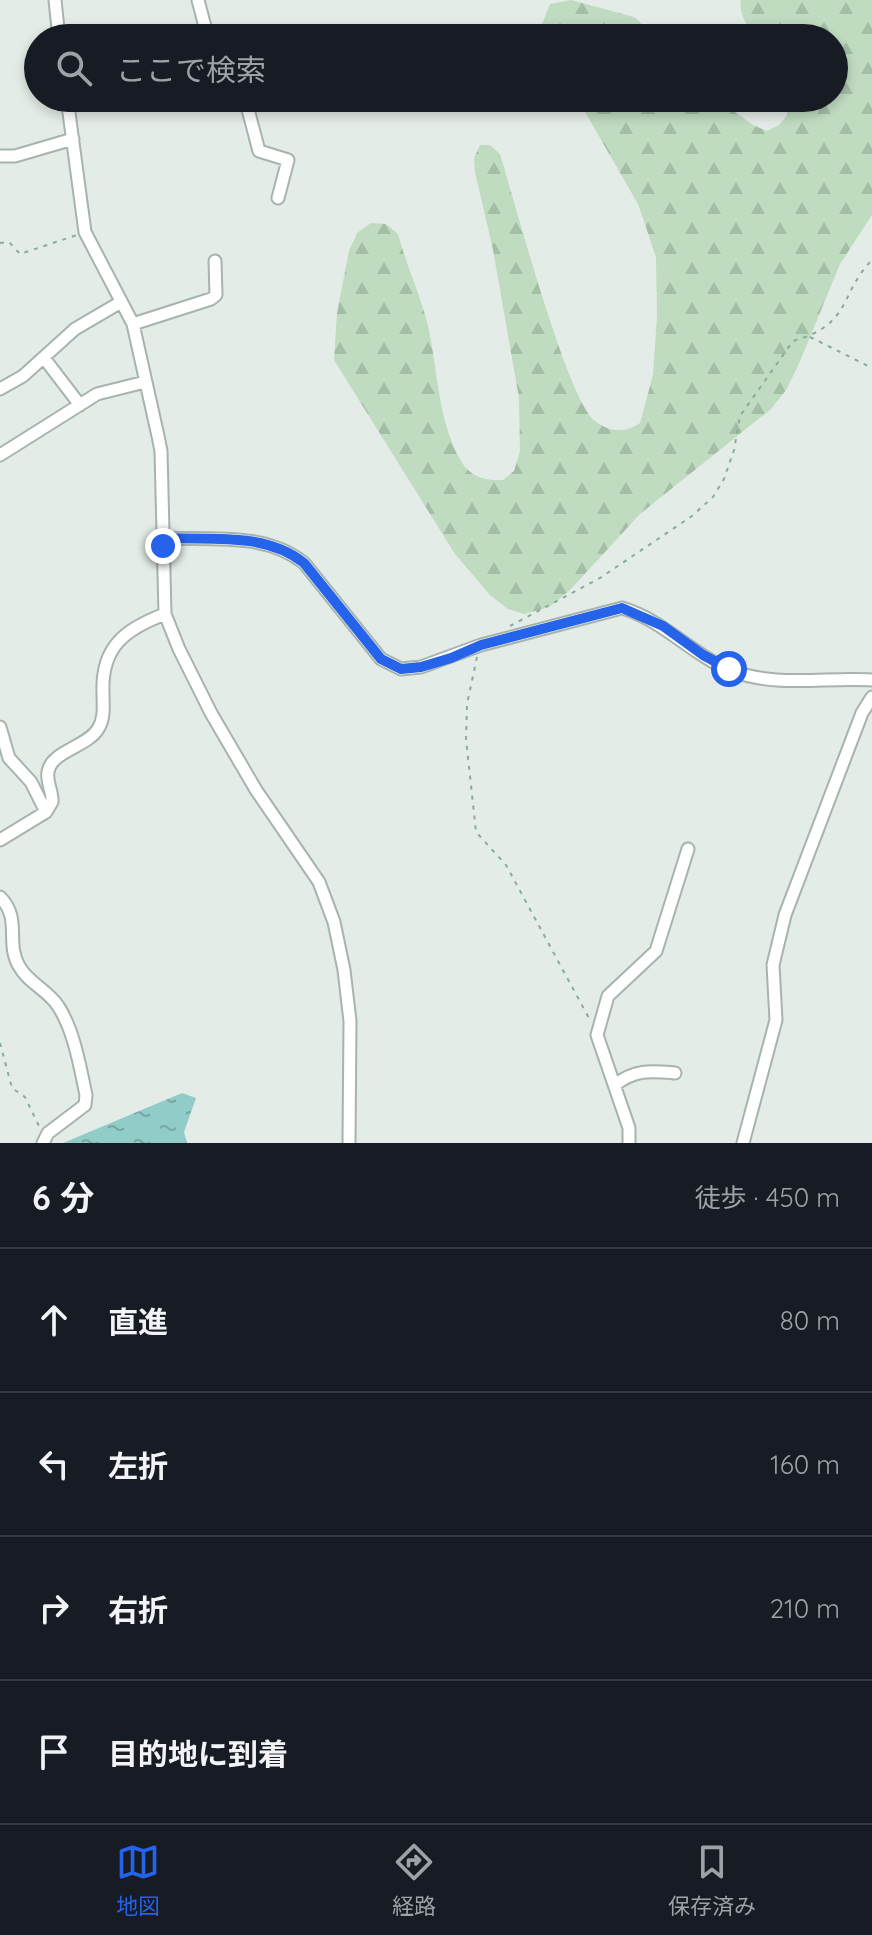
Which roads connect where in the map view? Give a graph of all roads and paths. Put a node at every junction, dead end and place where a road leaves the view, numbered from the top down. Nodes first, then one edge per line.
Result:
1 (55, 0) edge
2 (198, 0) edge
3 (58, 24) edge
4 (203, 24) edge
5 (69, 112) edge
6 (249, 112) edge
7 (73, 139) junction
8 (0, 156) edge
9 (278, 198) dead end
10 (85, 232) junction
11 (0, 243) edge
12 (872, 260) edge
13 (215, 261) dead end
14 (121, 302) junction
15 (133, 324) junction
16 (809, 336) junction
17 (44, 358) junction
18 (872, 368) edge
19 (145, 382) junction
20 (0, 389) edge
21 (80, 405) junction
22 (0, 455) edge
23 (163, 538) junction
24 (165, 614) junction
25 (502, 632) dead end
26 (481, 645) junction
27 (872, 680) edge
28 (872, 697) edge
29 (0, 727) edge
30 (46, 812) junction
31 (0, 840) edge
32 (688, 849) dead end
33 (0, 897) edge
34 (597, 1035) junction
35 (0, 1043) edge
36 (675, 1073) dead end
37 (615, 1085) junction
38 (44, 1141) edge
39 (349, 1143) edge
40 (629, 1143) edge
41 (743, 1143) edge

1 - 3 street
2 - 4 street
5 - 7 street
6 - 9 street
7 - 8 street
7 - 10 street
10 - 11 path
10 - 14 street
12 - 16 path
13 - 15 street
14 - 15 street
14 - 17 street
15 - 19 street
16 - 18 path
16 - 25 path
17 - 20 street
17 - 21 street
19 - 21 street
19 - 23 street
21 - 22 street
23 - 24 street
23 - 26 street
24 - 30 street
24 - 39 street
26 - 27 street
26 - 34 path
28 - 41 street
29 - 30 street
30 - 31 street
32 - 34 street
33 - 38 street
34 - 37 street
35 - 38 path
36 - 37 street
37 - 40 street

